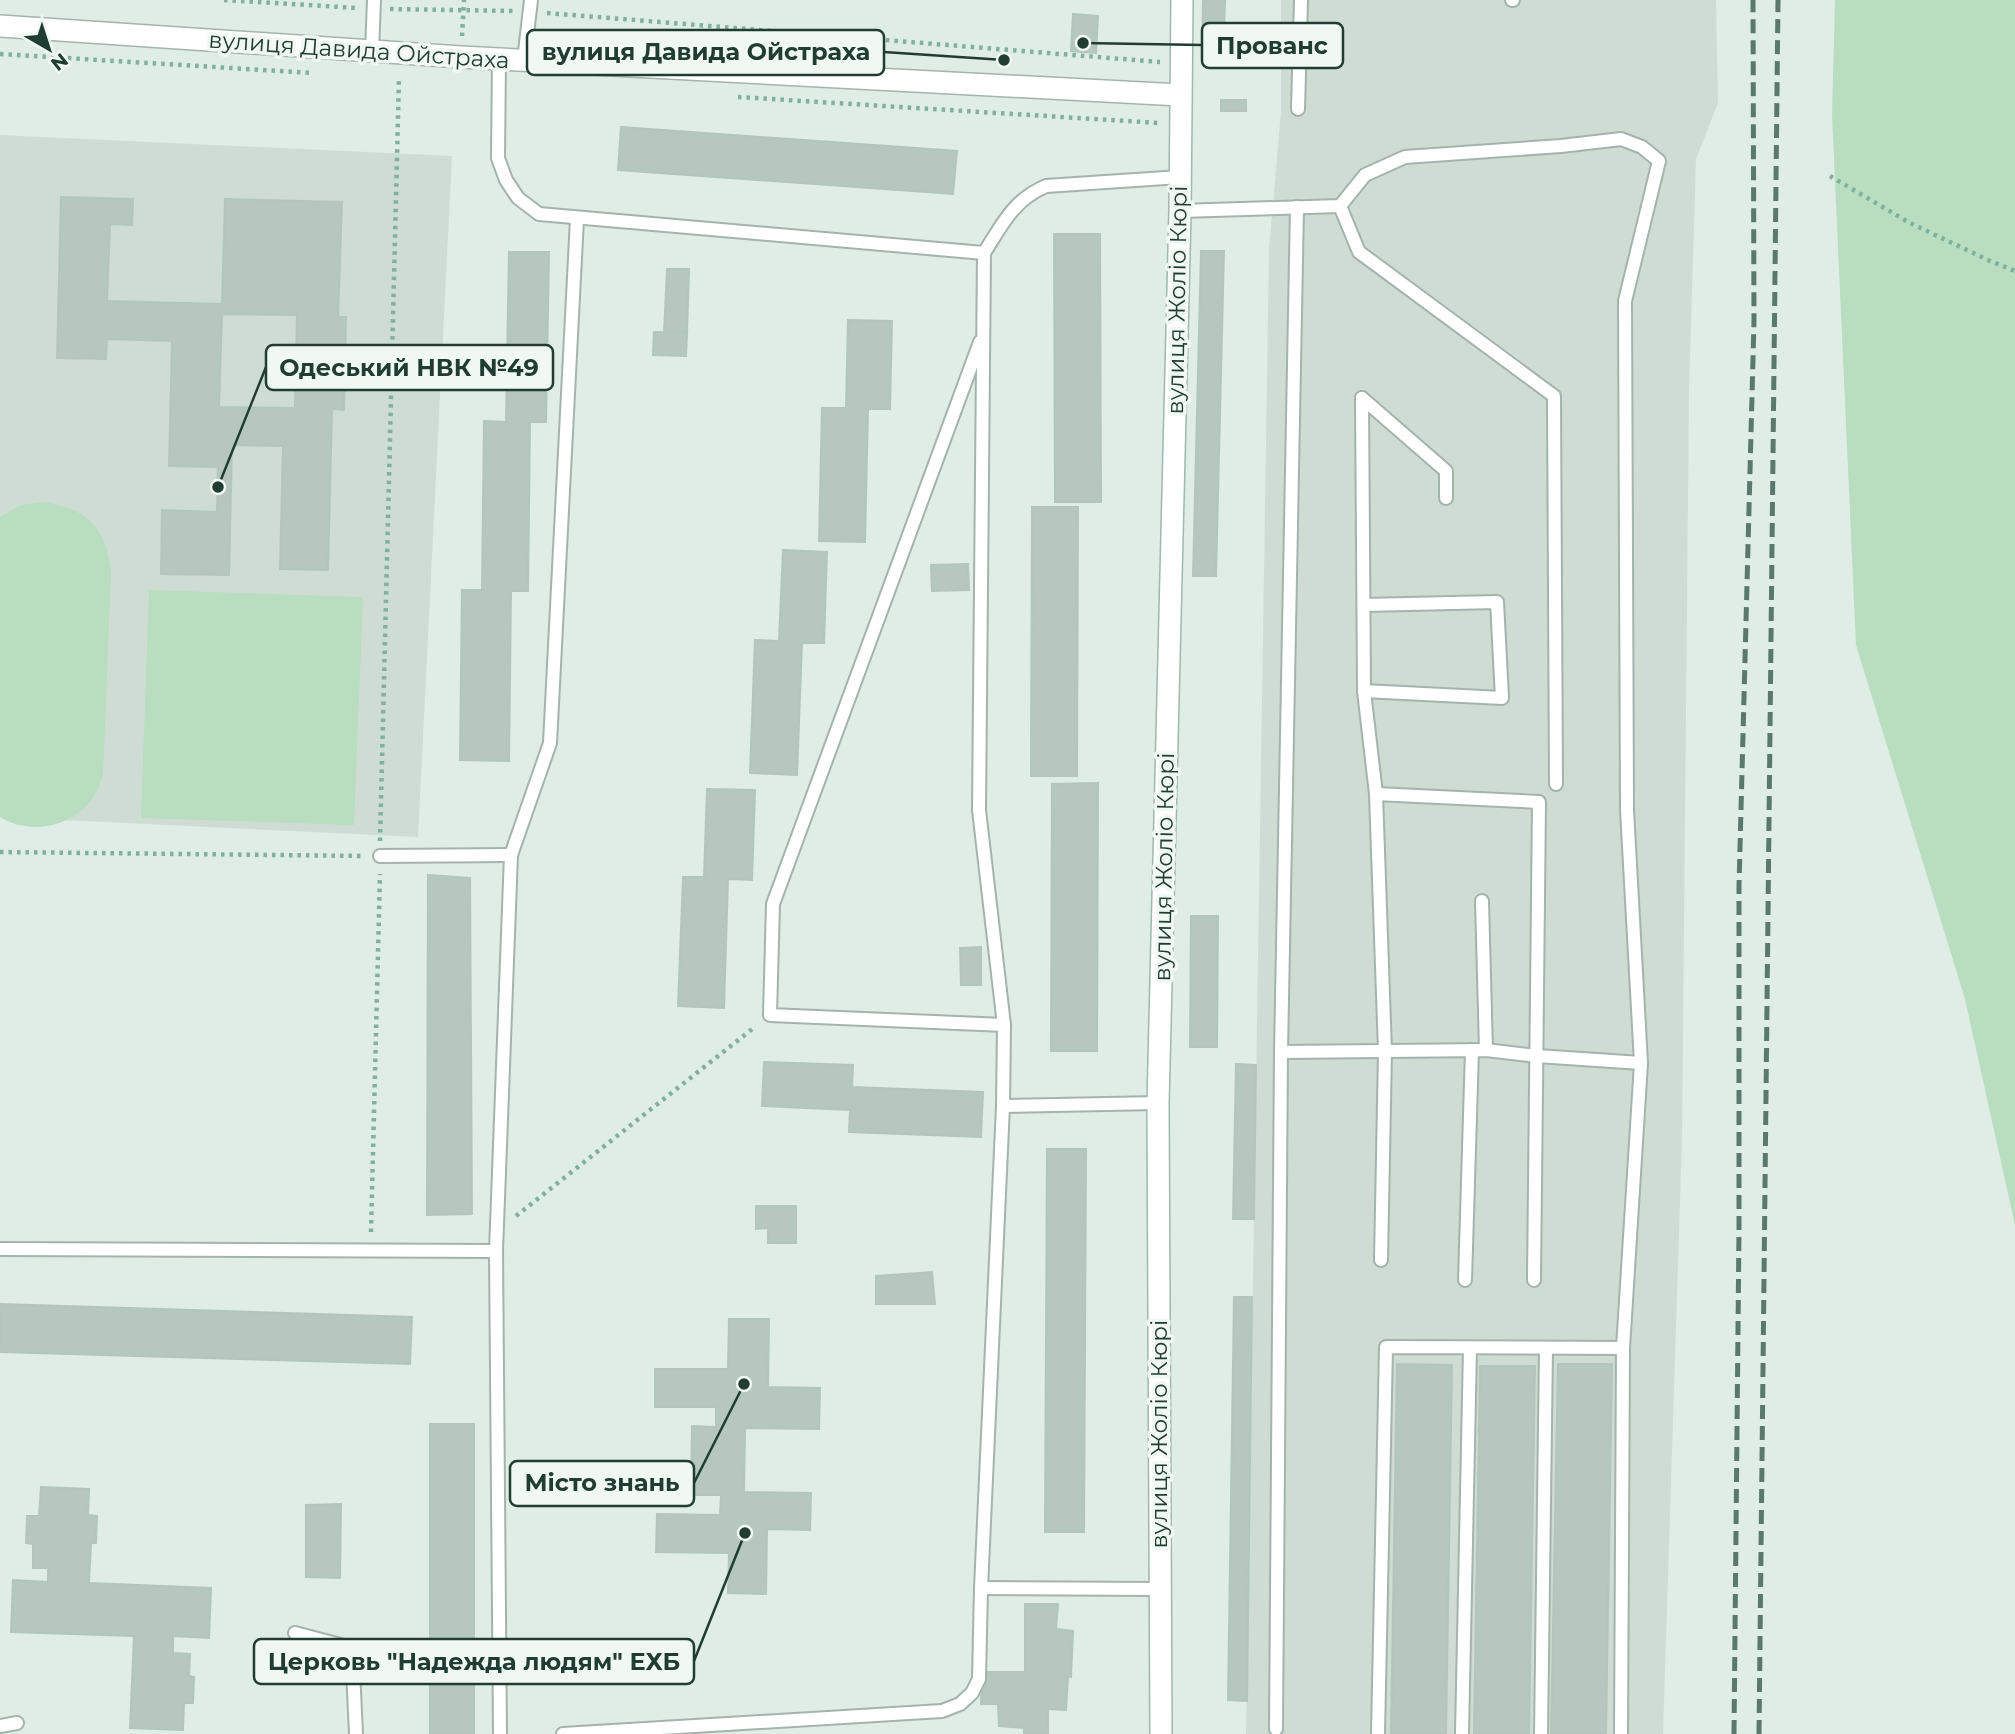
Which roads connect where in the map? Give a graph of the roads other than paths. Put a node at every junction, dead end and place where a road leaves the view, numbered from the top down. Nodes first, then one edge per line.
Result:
1 (1182, 0) edge
2 (1301, 0) edge
3 (374, 4) edge
4 (530, 6) edge
5 (0, 26) edge
6 (372, 52) junction
7 (499, 59) junction
8 (524, 60) junction
9 (1180, 95) junction
10 (1298, 109) dead end
11 (1180, 177) junction
12 (1340, 206) junction
13 (1297, 207) junction
14 (1180, 211) junction
15 (577, 219) junction
16 (984, 253) junction
17 (984, 331) junction
18 (1447, 498) dead end
19 (1364, 605) junction
20 (1364, 691) junction
21 (1556, 784) dead end
22 (1376, 794) junction
23 (511, 855) junction
24 (380, 856) road end
25 (1482, 901) dead end
26 (1003, 1025) junction
27 (1472, 1050) junction
28 (1486, 1050) junction
29 (1385, 1051) junction
30 (1281, 1052) junction
31 (1537, 1056) junction
32 (1641, 1063) junction
33 (1158, 1103) junction
34 (1003, 1106) junction
35 (0, 1249) edge
36 (496, 1251) junction
37 (1381, 1260) dead end
38 (1465, 1280) dead end
39 (1535, 1280) dead end
40 (1470, 1348) junction
41 (1546, 1348) junction
42 (1623, 1348) junction
43 (981, 1588) junction
44 (1159, 1589) junction
45 (295, 1633) dead end
46 (17, 1723) dead end
47 (0, 1726) edge
48 (1276, 1729) dead end
49 (356, 1734) edge
50 (500, 1734) edge
51 (564, 1734) edge
52 (1161, 1734) edge
53 (1378, 1734) edge
54 (1462, 1734) edge
55 (1541, 1734) edge
56 (1621, 1734) edge

1 - 9 street, вулиця Жоліо Кюрі
2 - 10 lane
3 - 6 lane
4 - 8 lane
5 - 6 street, вулиця Давида Ойстраха
6 - 7 street, вулиця Давида Ойстраха
7 - 8 street, вулиця Давида Ойстраха
7 - 15 lane
8 - 9 street, вулиця Давида Ойстраха
9 - 11 street, вулиця Жоліо Кюрі
11 - 14 street, вулиця Жоліо Кюрі
11 - 16 lane
12 - 13 lane
12 - 21 lane
12 - 32 lane
13 - 14 lane
13 - 30 lane
14 - 33 street, вулиця Жоліо Кюрі
15 - 16 lane
15 - 23 lane
16 - 17 lane
17 - 26 lane
17 - 26 lane
18 - 19 lane
19 - 20 lane
19 - 20 lane
20 - 22 lane
22 - 29 lane
22 - 31 lane
23 - 24 lane
23 - 36 lane
25 - 28 lane
26 - 34 lane
27 - 28 lane
27 - 29 lane
27 - 38 lane
28 - 31 lane
29 - 30 lane
29 - 37 lane
30 - 48 lane
31 - 32 lane
31 - 39 lane
32 - 42 lane
33 - 34 lane
33 - 44 street, вулиця Жоліо Кюрі
34 - 43 lane
35 - 36 lane
36 - 50 lane
40 - 41 lane
40 - 53 lane
40 - 54 lane
41 - 42 lane
41 - 55 lane
42 - 56 lane
43 - 44 lane
43 - 51 lane
44 - 52 street, вулиця Жоліо Кюрі
45 - 49 lane
46 - 47 lane

